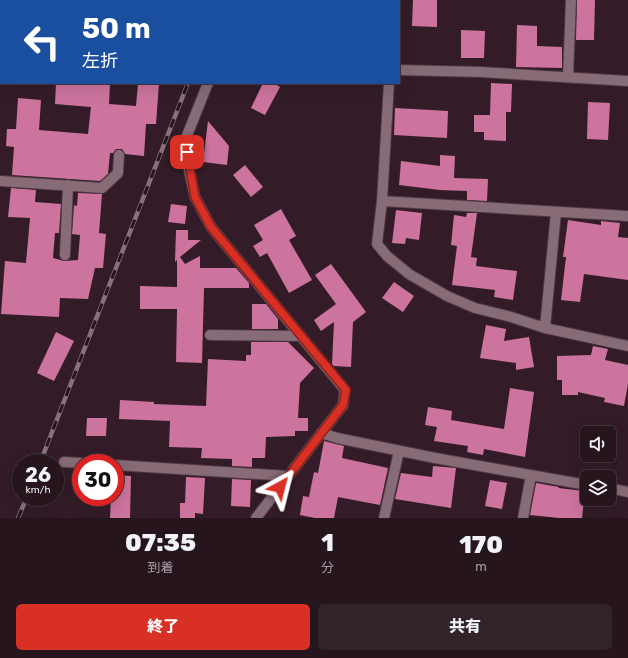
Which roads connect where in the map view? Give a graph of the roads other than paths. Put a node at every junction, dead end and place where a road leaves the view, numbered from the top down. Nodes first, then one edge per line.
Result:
1 (571, 0) edge
2 (400, 70) edge
3 (568, 77) junction
4 (628, 81) edge
5 (208, 84) edge
6 (389, 84) edge
7 (119, 155) dead end
8 (0, 180) edge
9 (68, 185) junction
10 (382, 201) junction
11 (556, 212) junction
12 (628, 216) edge
13 (65, 255) dead end
14 (545, 328) junction
15 (210, 335) dead end
16 (301, 336) junction
17 (628, 346) edge
18 (321, 433) junction
19 (399, 451) junction
20 (64, 462) dead end
21 (72, 462) edge
22 (124, 466) edge
23 (531, 475) junction
24 (288, 476) junction
25 (580, 484) edge
26 (616, 489) edge
27 (628, 492) edge
28 (256, 518) edge
29 (384, 518) edge
30 (523, 518) edge

1 - 3 street
2 - 3 street
3 - 4 street
5 - 16 street
6 - 10 street
7 - 9 street
8 - 9 street
9 - 13 street
10 - 11 street
10 - 14 street
11 - 12 street
11 - 14 street
14 - 17 street
15 - 16 street
16 - 18 street
18 - 19 street
18 - 24 street
19 - 23 street
19 - 29 street
20 - 21 street
22 - 24 street
23 - 25 street
23 - 30 street
24 - 28 street
26 - 27 street

